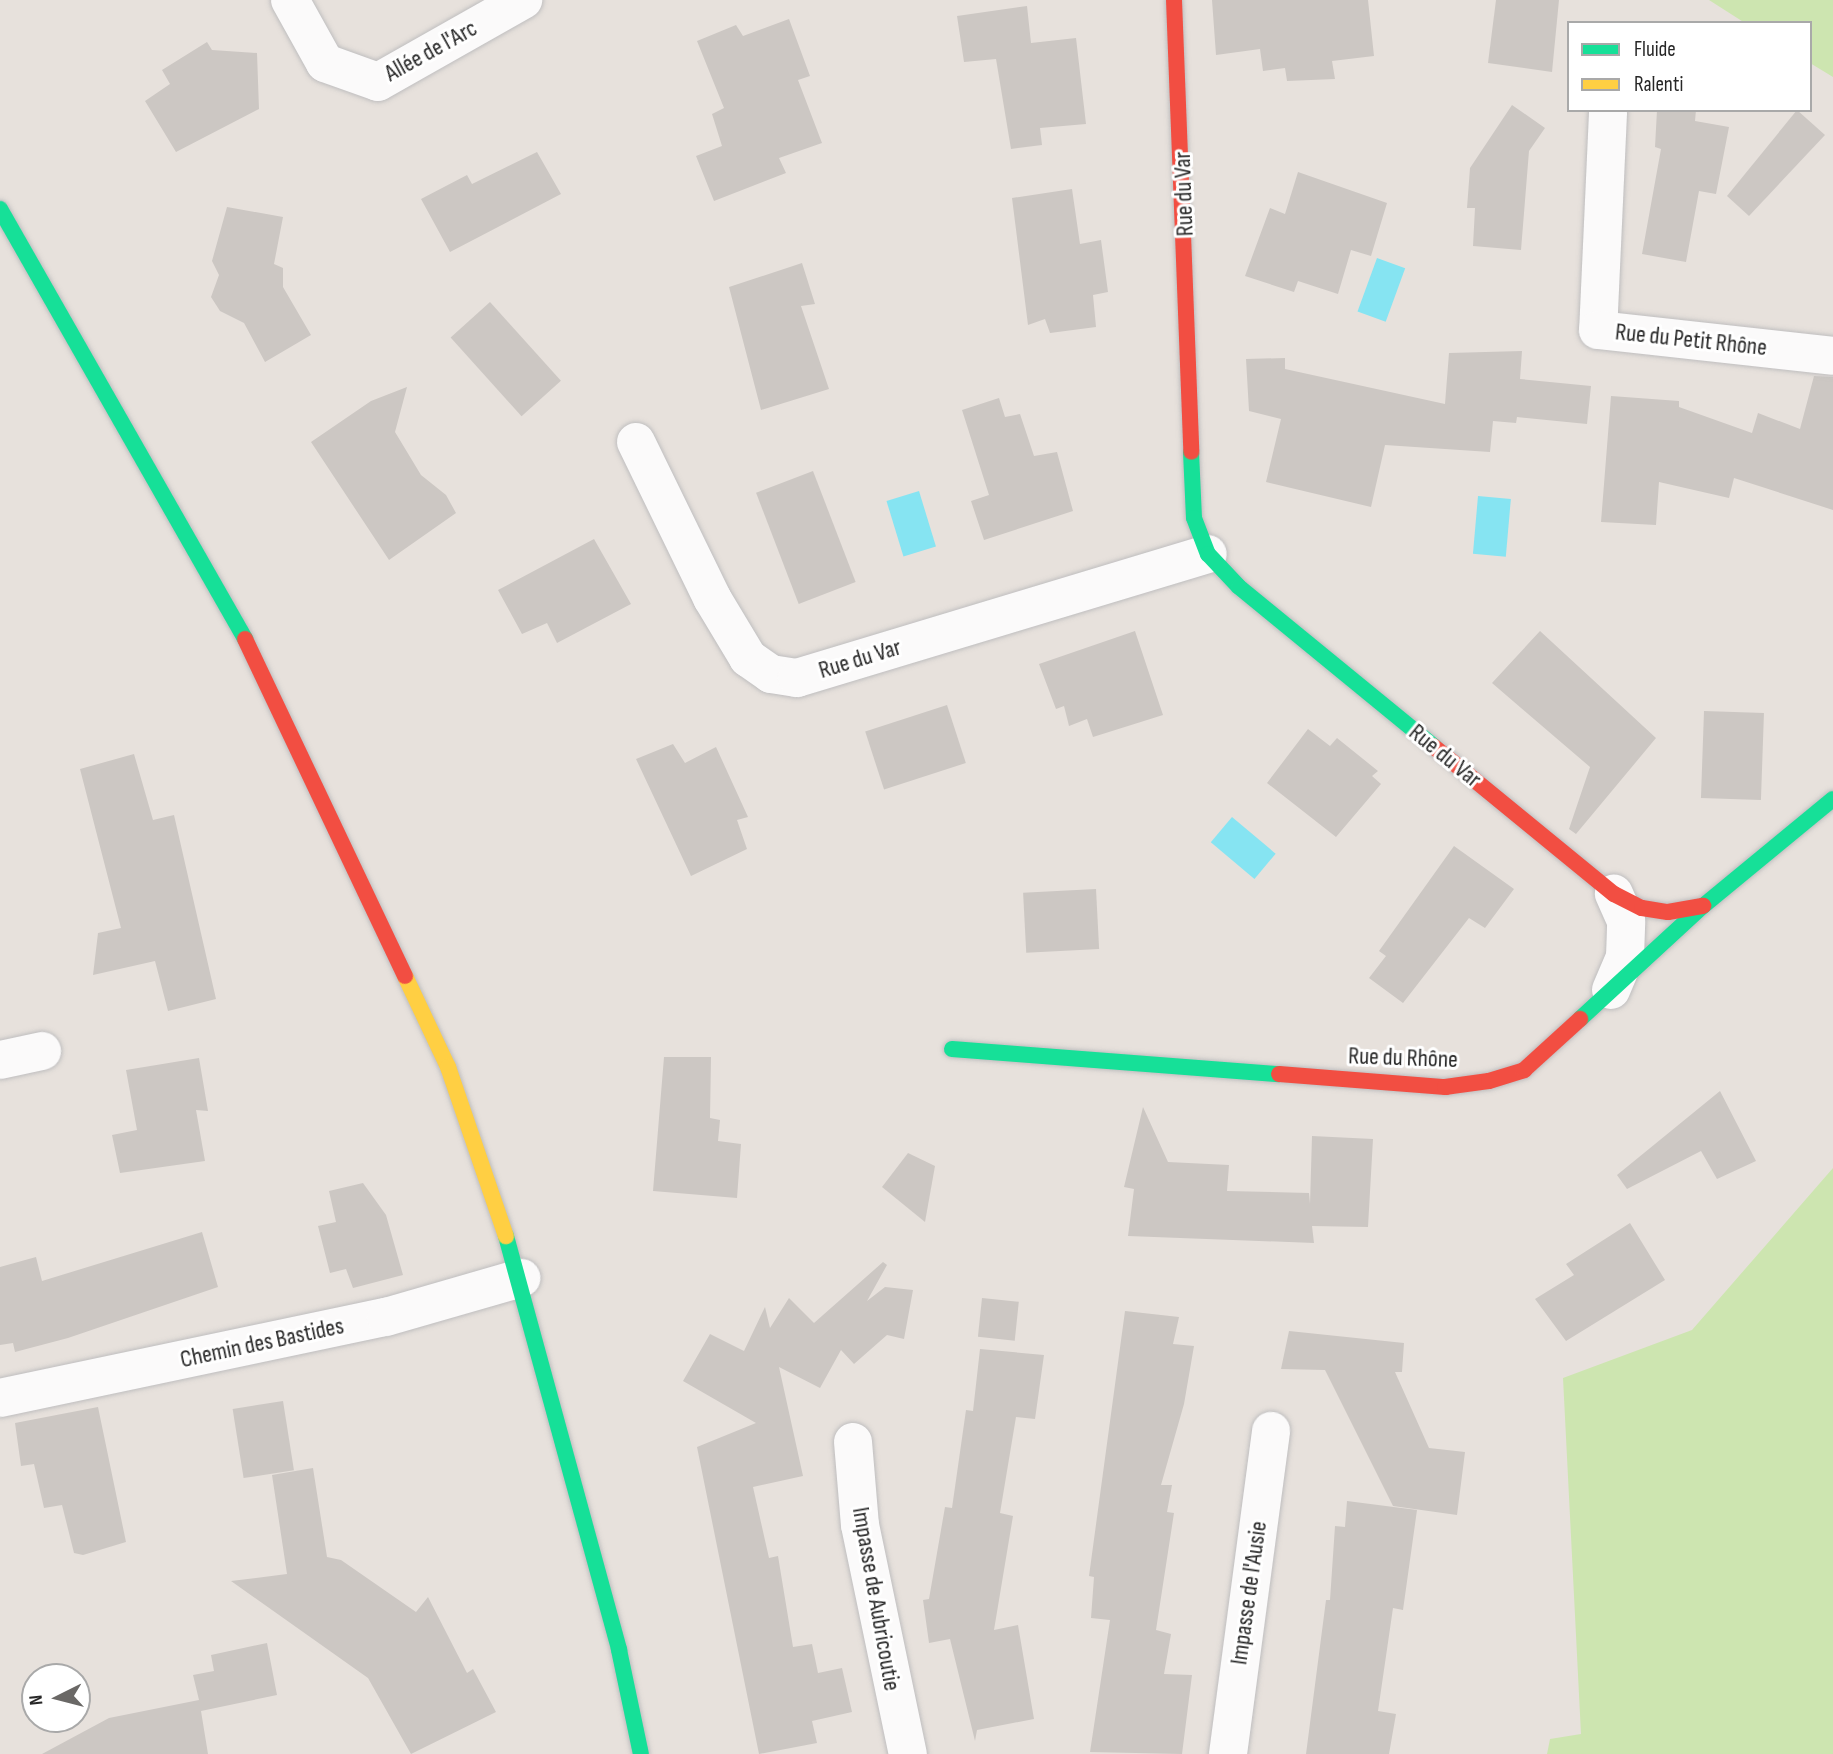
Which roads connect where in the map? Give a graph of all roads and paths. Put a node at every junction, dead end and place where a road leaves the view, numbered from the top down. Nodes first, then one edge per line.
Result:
1 (290, 0) edge
2 (523, 0) edge
3 (1174, 0) edge
4 (1608, 113) dead end
5 (0, 209) edge
6 (1833, 356) edge
7 (636, 442) dead end
8 (1208, 554) junction
9 (1833, 799) edge
10 (1614, 894) junction
11 (1703, 906) junction
12 (1611, 990) junction
13 (952, 1049) dead end
14 (42, 1051) dead end
15 (0, 1060) edge
16 (521, 1278) junction
17 (0, 1398) edge
18 (1271, 1431) dead end
19 (853, 1442) dead end
20 (641, 1754) edge
21 (908, 1754) edge
22 (1228, 1754) edge

1 - 2 street, Allée de l'Arc
3 - 8 street, Rue du Var
4 - 6 street, Rue du Petit Rhône
5 - 16 street
7 - 8 street, Rue du Var
8 - 10 street, Rue du Var
9 - 11 street, Rue du Rhône
10 - 11 street, Rue du Var
10 - 12 street
11 - 12 street, Rue du Rhône
12 - 13 street, Rue du Rhône
14 - 15 street
16 - 17 street, Chemin des Bastides
16 - 20 street
18 - 22 street, Impasse de l'Ausie
19 - 21 street, Impasse de Aubricoutie

